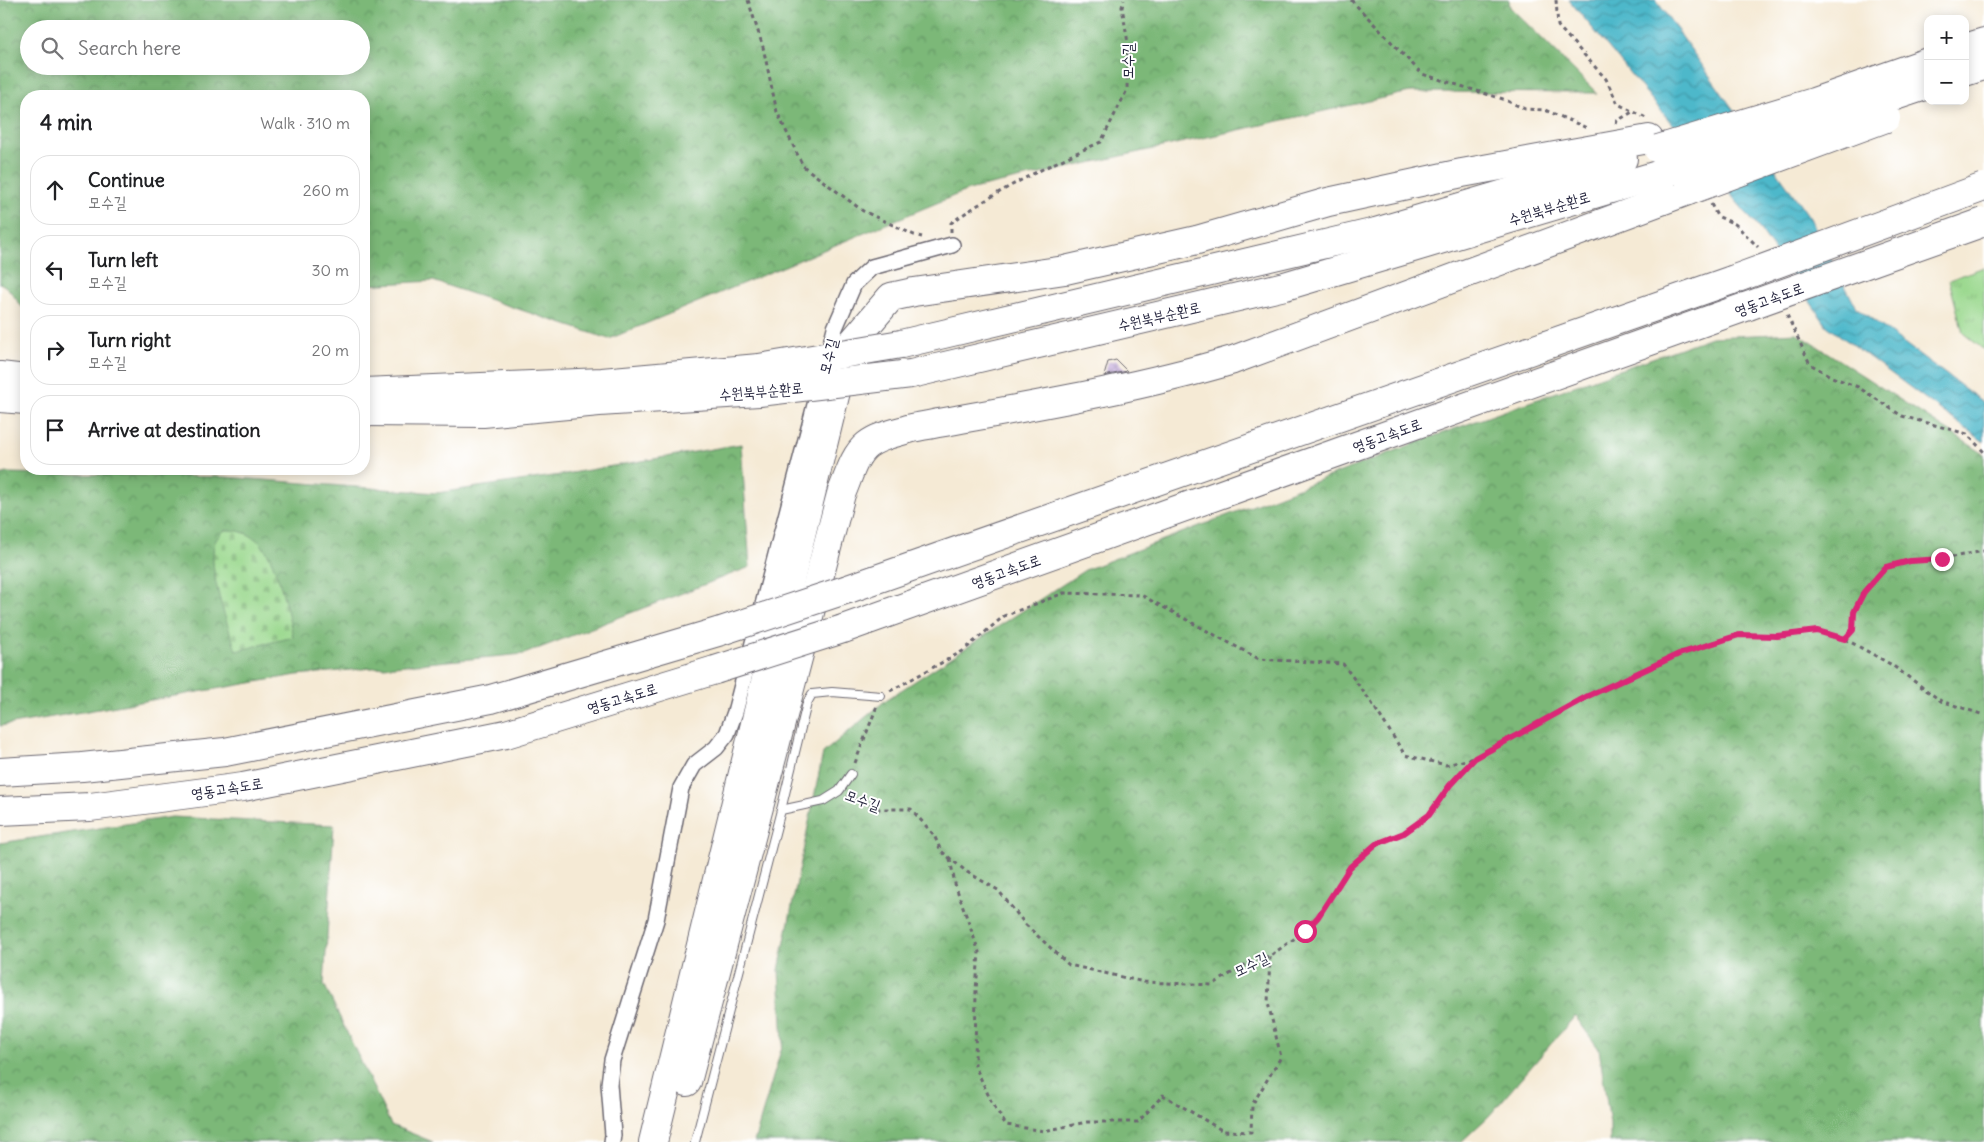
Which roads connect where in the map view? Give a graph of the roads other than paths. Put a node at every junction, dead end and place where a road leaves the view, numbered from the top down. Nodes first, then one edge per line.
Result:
1 (1984, 42) edge
2 (1969, 47) edge
3 (1984, 66) edge
4 (1969, 71) edge
5 (1924, 78) edge
6 (1924, 78) edge
7 (1667, 162) junction
8 (1984, 187) edge
9 (1984, 222) edge
10 (952, 245) road end
11 (0, 376) edge
12 (20, 378) edge
13 (759, 380) junction
14 (370, 392) edge
15 (0, 398) edge
16 (20, 400) edge
17 (370, 412) edge
18 (881, 696) road end
19 (0, 772) edge
20 (851, 774) road end
21 (781, 810) junction
22 (0, 811) edge
23 (612, 1142) edge
24 (653, 1142) edge
25 (671, 1142) edge
26 (695, 1142) edge

1 - 2 highway
3 - 4 highway
5 - 7 highway, 수원북부순환로, bridge
6 - 7 highway, 수원북부순환로, bridge
7 - 13 highway, 수원북부순환로, bridge
7 - 13 highway, 수원북부순환로, bridge
7 - 24 highway
7 - 25 highway
8 - 19 highway, 영동고속도로, bridge
9 - 22 highway, 영동고속도로, bridge
10 - 23 street, 모수길
11 - 12 highway
13 - 14 highway, 수원북부순환로
13 - 17 highway, 수원북부순환로
15 - 16 highway
18 - 21 lane
20 - 21 lane, 모수길
21 - 26 lane

